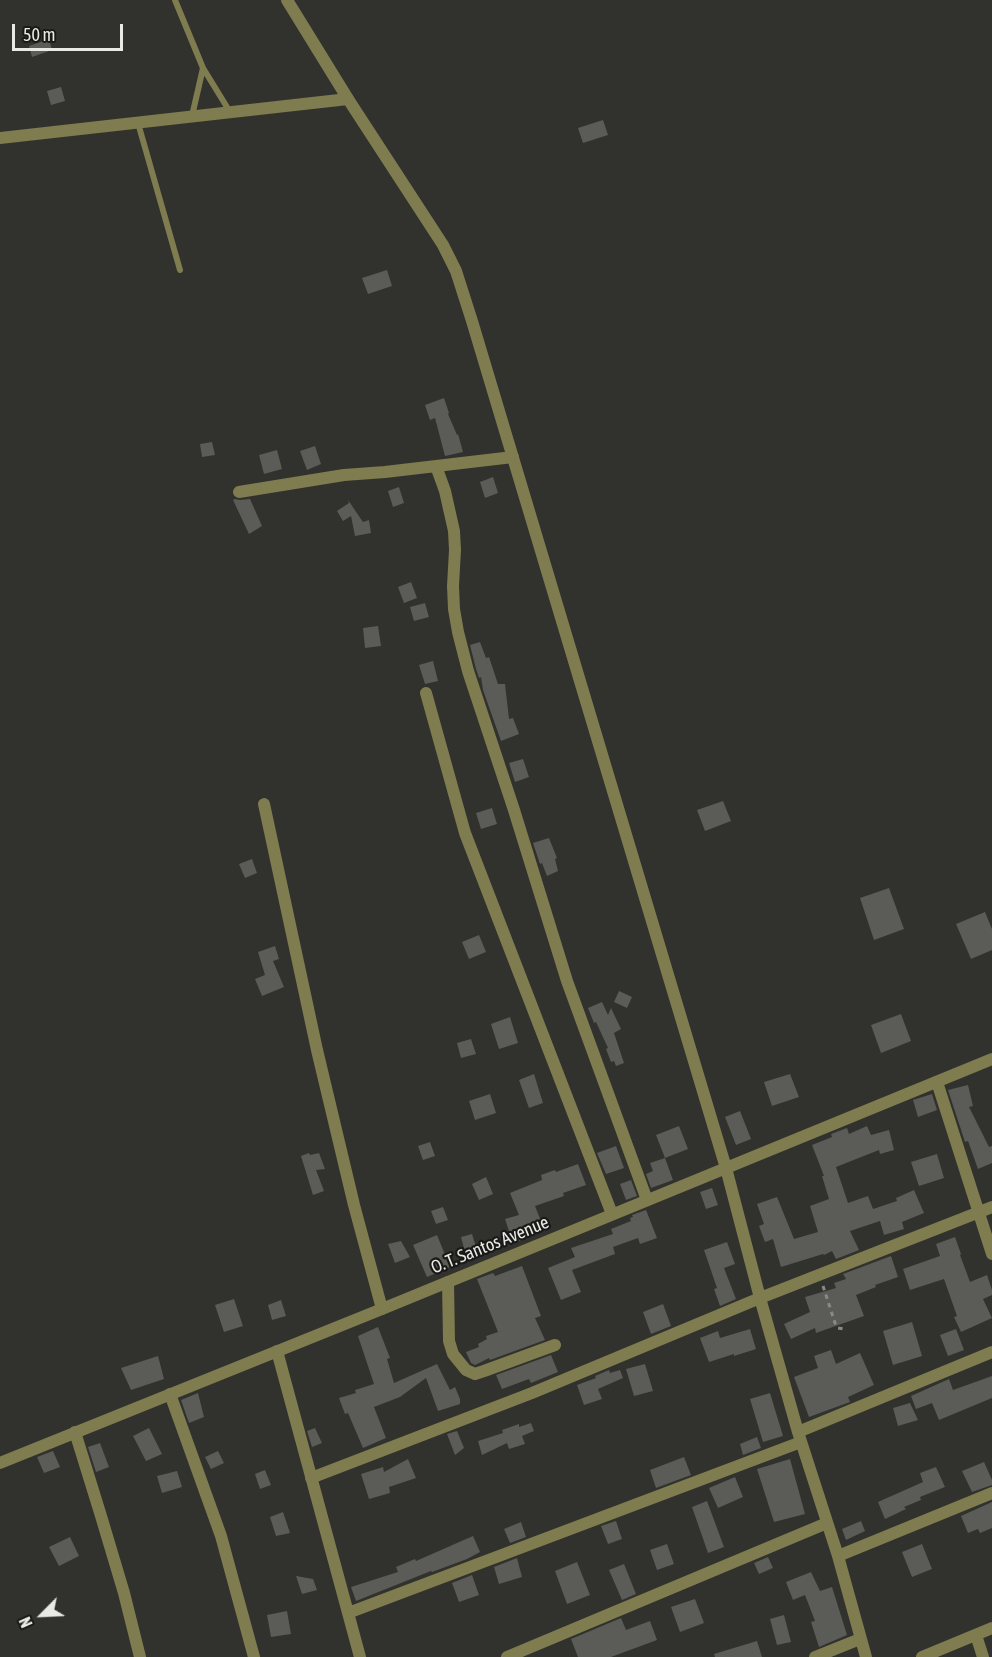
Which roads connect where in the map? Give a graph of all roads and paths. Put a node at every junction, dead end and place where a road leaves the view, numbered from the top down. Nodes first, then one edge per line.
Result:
1 (175, 0) edge
2 (287, 0) edge
3 (203, 68) junction
4 (348, 99) junction
5 (230, 112) junction
6 (192, 116) junction
7 (138, 122) junction
8 (0, 138) edge
9 (180, 270) dead end
10 (513, 457) junction
11 (436, 466) junction
12 (238, 492) dead end
13 (426, 693) dead end
14 (264, 804) dead end
15 (992, 1059) edge
16 (937, 1082) junction
17 (726, 1168) junction
18 (647, 1200) junction
19 (992, 1207) edge
20 (978, 1212) junction
21 (612, 1214) junction
22 (992, 1254) edge
23 (819, 1276) junction
24 (448, 1282) junction
25 (760, 1298) junction
26 (382, 1309) junction
27 (844, 1329) dead end
28 (555, 1345) dead end
29 (277, 1351) junction
30 (992, 1352) edge
31 (170, 1394) junction
32 (75, 1432) junction
33 (799, 1437) junction
34 (0, 1463) edge
35 (311, 1478) junction
36 (992, 1493) edge
37 (827, 1523) junction
38 (838, 1556) junction
39 (348, 1613) junction
40 (992, 1628) edge
41 (976, 1635) junction
42 (860, 1639) junction
43 (140, 1657) edge
44 (254, 1657) edge
45 (360, 1657) edge
46 (507, 1657) edge
47 (815, 1657) edge
48 (866, 1657) edge
49 (922, 1657) edge
50 (982, 1657) edge

1 - 3 lane
2 - 4 street
3 - 5 lane
3 - 6 lane
4 - 5 street
4 - 10 street
5 - 6 street
6 - 7 street
7 - 8 street
7 - 9 lane
10 - 11 street
10 - 17 street
11 - 12 street
11 - 18 street
13 - 21 street
14 - 26 street
15 - 16 street, O. T. Santos Avenue
16 - 17 street, O. T. Santos Avenue
16 - 20 street
17 - 18 street, O. T. Santos Avenue
17 - 25 street
18 - 21 street, O. T. Santos Avenue
19 - 20 street
20 - 22 street
20 - 23 street
21 - 24 street, O. T. Santos Avenue
23 - 25 street
23 - 27 path
24 - 26 street, O. T. Santos Avenue
24 - 28 street
25 - 33 street
25 - 35 street
26 - 29 street, O. T. Santos Avenue
29 - 31 street, O. T. Santos Avenue
29 - 35 street
30 - 33 street
31 - 32 street, O. T. Santos Avenue
31 - 44 street
32 - 34 street, O. T. Santos Avenue
32 - 43 street
33 - 37 street
33 - 39 street
35 - 39 street
36 - 38 street
37 - 38 street
37 - 46 street
38 - 42 street
39 - 45 street
40 - 41 street
41 - 49 street
41 - 50 street
42 - 47 street
42 - 48 street

